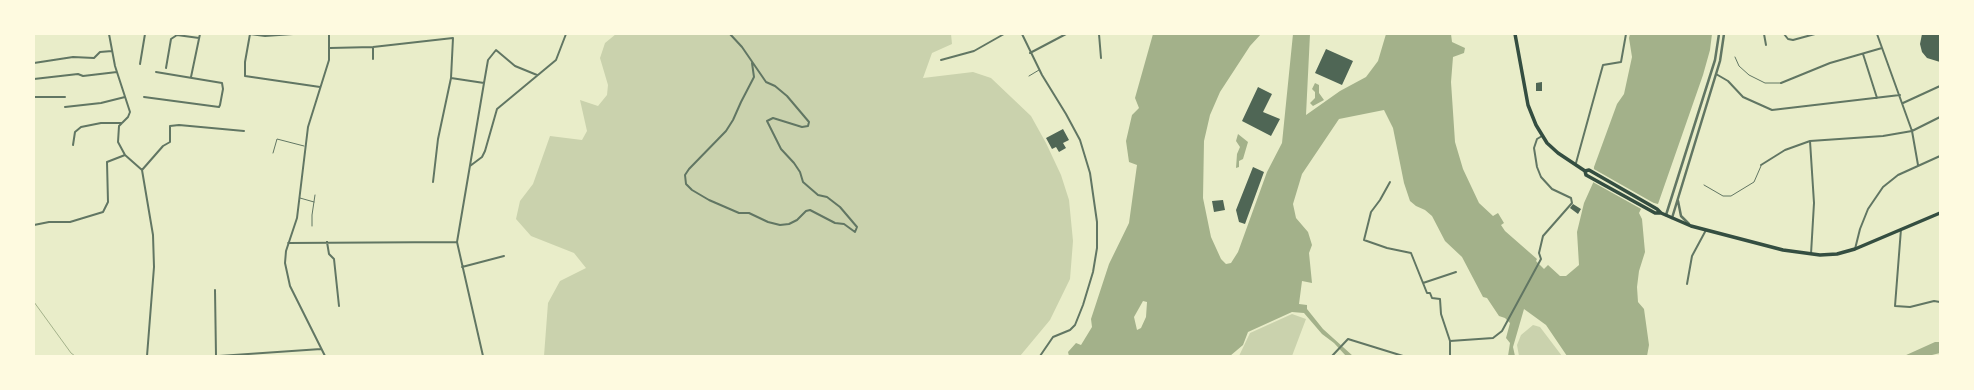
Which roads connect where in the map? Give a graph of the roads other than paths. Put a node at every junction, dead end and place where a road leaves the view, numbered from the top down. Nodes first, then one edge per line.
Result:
1 (109, 34) edge
2 (145, 34) edge
3 (177, 34) edge
4 (200, 34) edge
5 (250, 34) edge
6 (293, 34) edge
7 (329, 34) edge
8 (456, 34) edge
9 (566, 34) edge
10 (730, 34) edge
11 (1004, 34) edge
12 (1022, 34) edge
13 (1066, 34) edge
14 (1099, 34) edge
15 (1515, 34) edge
16 (1626, 34) edge
17 (1719, 34) edge
18 (1724, 34) edge
19 (1764, 34) edge
20 (1815, 34) edge
21 (1877, 34) edge
22 (1062, 35) edge
23 (1785, 35) edge
24 (198, 38) junction
25 (454, 38) junction
26 (1766, 44) dead end
27 (373, 47) junction
28 (330, 48) junction
29 (1882, 48) junction
30 (112, 51) junction
31 (1030, 53) junction
32 (1862, 53) junction
33 (1735, 57) dead end
34 (1102, 58) dead end
35 (373, 59) dead end
36 (941, 60) dead end
37 (1715, 60) junction
38 (1720, 61) junction
39 (34, 63) edge
40 (752, 63) junction
41 (140, 64) dead end
42 (166, 68) dead end
43 (1039, 70) junction
44 (117, 72) junction
45 (156, 72) dead end
46 (1716, 74) junction
47 (536, 75) junction
48 (1029, 76) dead end
49 (191, 77) junction
50 (451, 78) junction
51 (34, 79) edge
52 (484, 83) junction
53 (1781, 83) joint
54 (1940, 86) edge
55 (320, 87) junction
56 (1900, 95) junction
57 (34, 97) edge
58 (65, 97) dead end
59 (125, 97) junction
60 (144, 97) dead end
61 (1877, 98) junction
62 (1903, 103) junction
63 (65, 107) dead end
64 (1940, 117) edge
65 (122, 123) junction
66 (244, 131) dead end
67 (1912, 131) junction
68 (1542, 136) junction
69 (1810, 141) junction
70 (74, 145) dead end
71 (305, 146) junction
72 (273, 153) dead end
73 (125, 155) junction
74 (1940, 156) edge
75 (1576, 163) dead end
76 (1761, 165) joint
77 (470, 166) junction
78 (1918, 166) junction
79 (142, 170) junction
80 (432, 182) dead end
81 (1390, 182) dead end
82 (1704, 185) dead end
83 (315, 195) dead end
84 (299, 198) junction
85 (1677, 199) junction
86 (314, 203) junction
87 (1940, 213) edge
88 (1666, 216) junction
89 (1671, 218) junction
90 (34, 225) edge
91 (312, 226) dead end
92 (1691, 226) junction
93 (1901, 229) junction
94 (1706, 230) junction
95 (327, 242) junction
96 (457, 242) junction
97 (288, 243) junction
98 (1855, 249) junction
99 (1810, 255) junction
100 (504, 256) dead end
101 (462, 266) junction
102 (1456, 272) dead end
103 (1423, 283) junction
104 (1687, 284) dead end
105 (215, 290) dead end
106 (1940, 302) edge
107 (339, 306) dead end
108 (1450, 342) junction
109 (321, 349) junction
110 (147, 356) edge
111 (218, 356) edge
112 (325, 356) edge
113 (483, 356) edge
114 (1040, 356) edge
115 (1332, 356) edge
116 (1403, 356) edge
117 (1450, 356) edge

1 - 30 street
2 - 41 street
3 - 24 street
3 - 42 street
4 - 24 street
5 - 6 street
5 - 55 street
7 - 28 street
8 - 25 street
9 - 47 street
10 - 40 street
11 - 36 street
12 - 31 street
13 - 22 street
14 - 34 street
15 - 68 main road
16 - 75 street
17 - 37 street
18 - 38 street
19 - 26 street
20 - 23 street
21 - 29 street
22 - 31 street
24 - 49 street
25 - 27 street
25 - 50 street
27 - 28 street
27 - 35 street
28 - 55 street
29 - 32 street
29 - 56 street
30 - 39 street
30 - 44 street
31 - 43 street
32 - 53 street
32 - 61 street
33 - 53 lane
37 - 38 street
37 - 88 street
38 - 46 street
40 - 40 street
43 - 48 lane
43 - 114 street
44 - 51 street
44 - 59 street
45 - 49 street
46 - 61 street
46 - 85 street
47 - 52 street
47 - 77 street
49 - 60 street
50 - 52 street
50 - 80 street
52 - 77 street
54 - 62 street
55 - 71 street
56 - 61 street
56 - 62 street
57 - 58 street
59 - 63 street
59 - 65 street
62 - 67 street
64 - 67 street
65 - 70 street
65 - 73 street
66 - 79 street
67 - 69 street
67 - 78 street
68 - 88 main road
68 - 108 street
69 - 76 street
69 - 99 street
71 - 72 lane
71 - 84 street
73 - 79 street
73 - 90 street
74 - 78 street
76 - 82 lane
77 - 96 street
78 - 98 street
79 - 110 street
81 - 103 street
83 - 86 lane
84 - 86 lane
84 - 97 street
85 - 89 street
85 - 92 street
86 - 91 lane
87 - 93 main road
88 - 89 main road
89 - 92 main road
92 - 94 main road
93 - 98 main road
93 - 106 street
94 - 99 main road
94 - 104 street
95 - 96 street
95 - 97 street
95 - 107 street
96 - 101 street
97 - 109 street
98 - 99 main road
100 - 101 street
101 - 113 street
102 - 103 street
103 - 108 street
105 - 111 street
108 - 117 street
109 - 111 street
109 - 112 street
115 - 116 street

